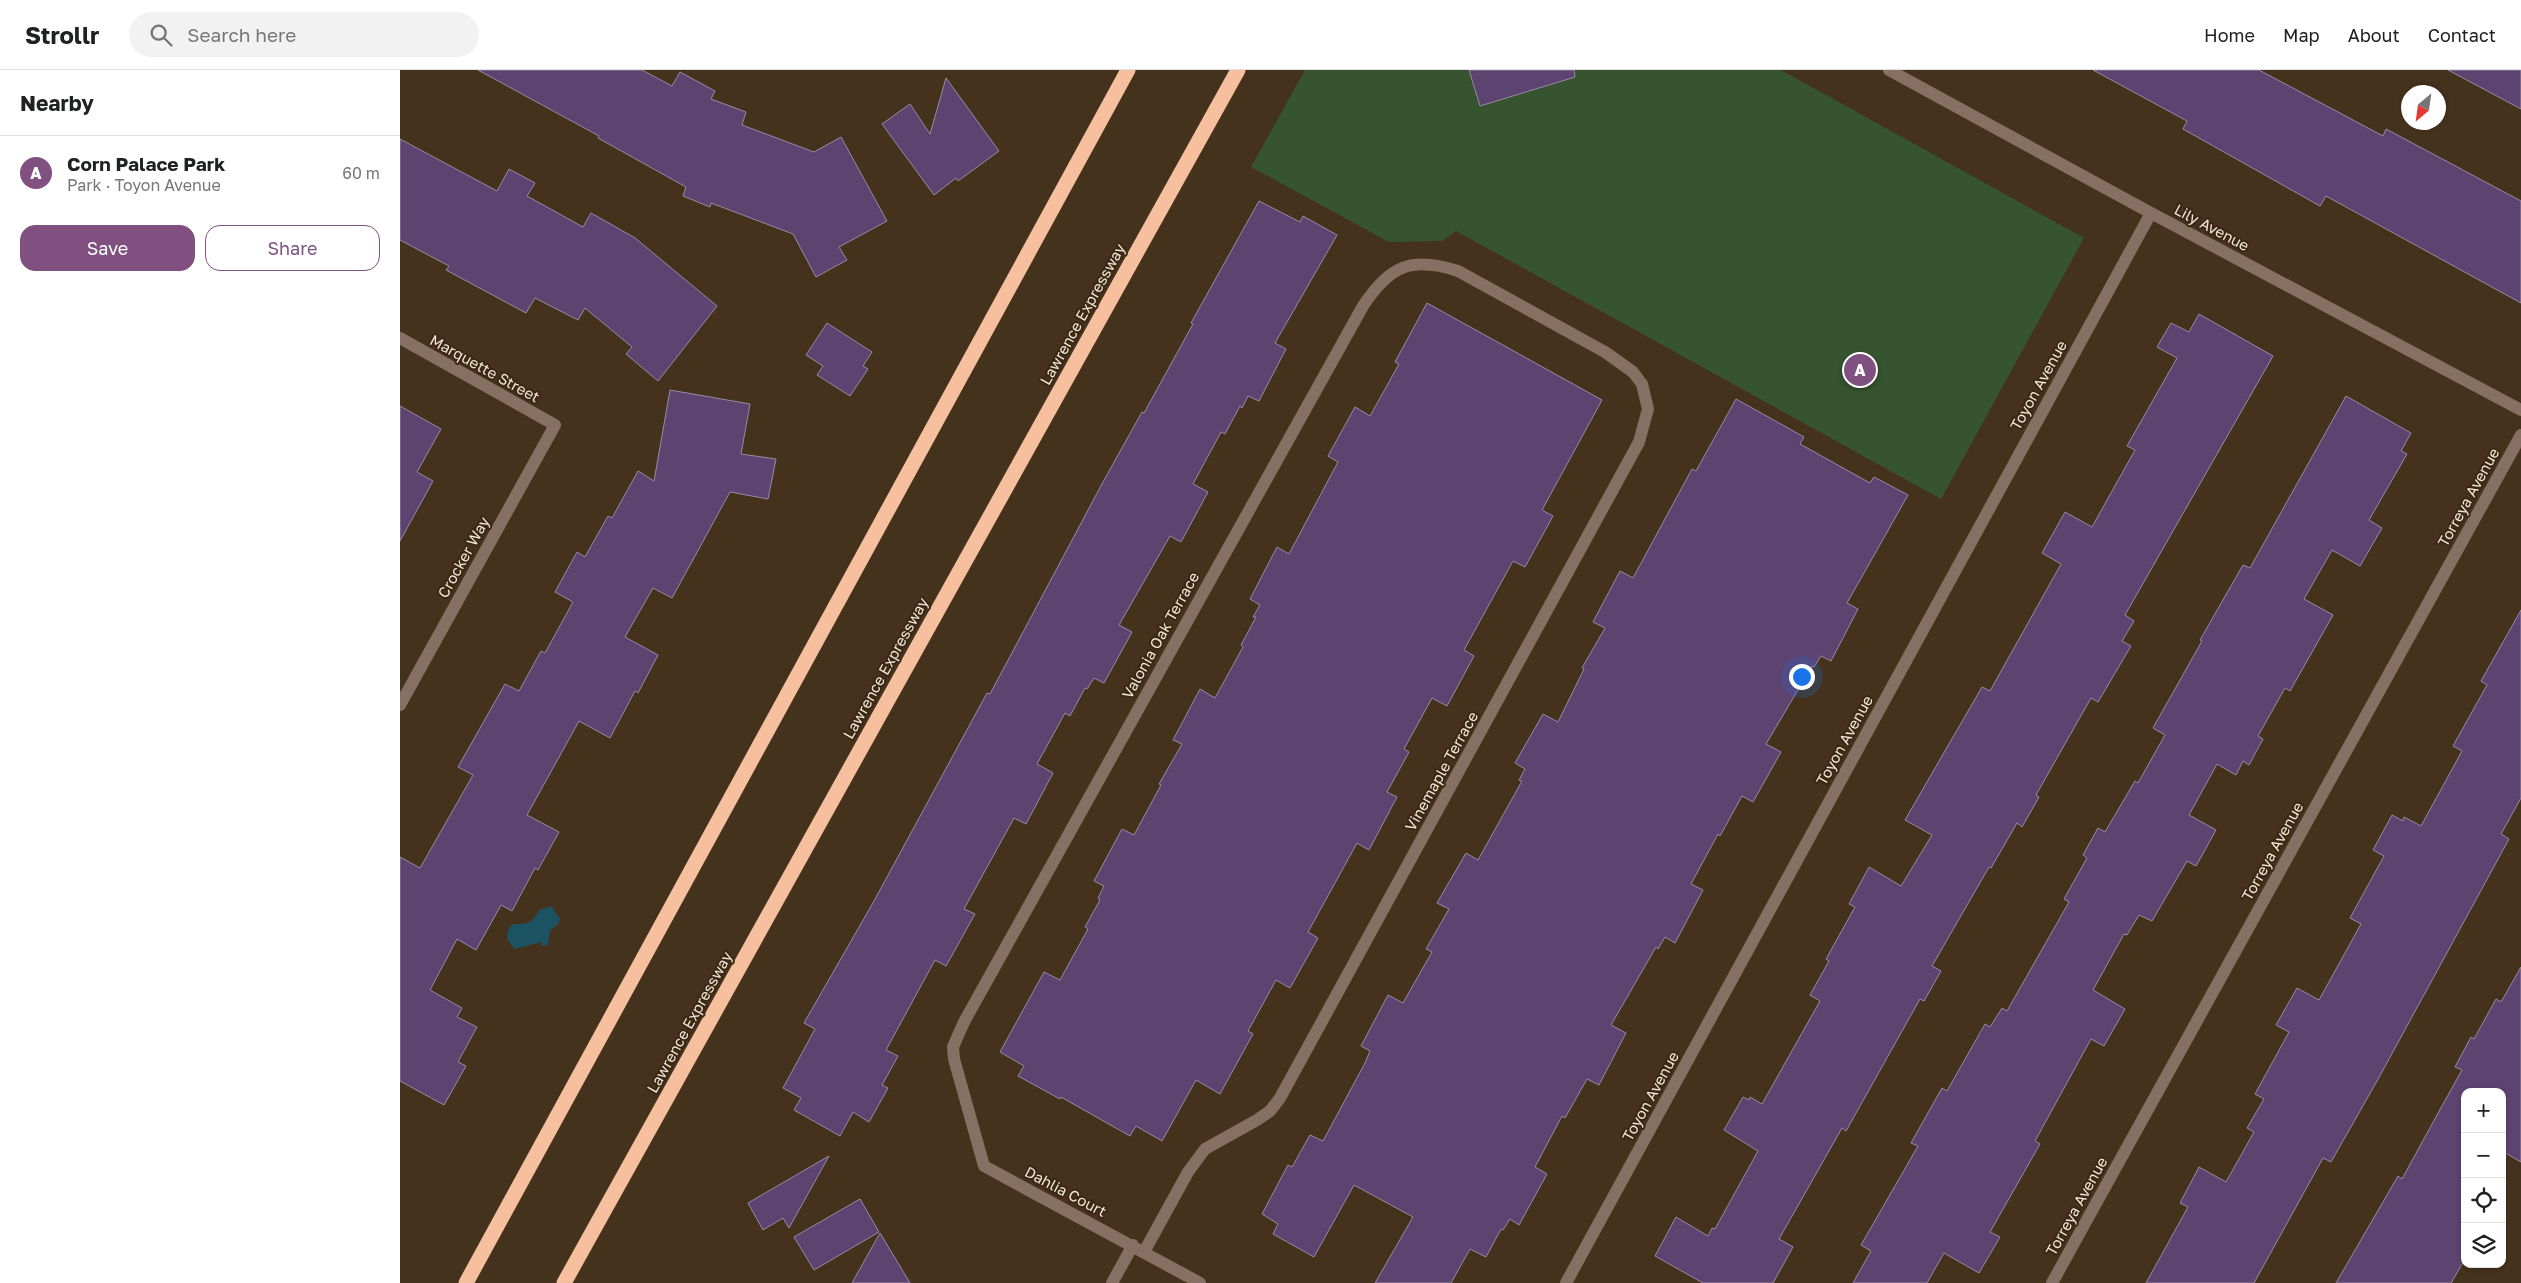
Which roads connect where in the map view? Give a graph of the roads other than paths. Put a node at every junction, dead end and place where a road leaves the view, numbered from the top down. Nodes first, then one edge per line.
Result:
1 (1128, 70) edge
2 (1238, 70) edge
3 (1889, 70) edge
4 (2150, 213) junction
5 (1532, 311) joint
6 (400, 338) edge
7 (2521, 410) edge
8 (555, 425) joint
9 (2521, 435) edge
10 (400, 705) edge
11 (984, 1166) joint
12 (1132, 1245) junction
13 (1144, 1252) junction
14 (466, 1283) edge
15 (564, 1283) edge
16 (1112, 1283) edge
17 (1200, 1283) edge
18 (1566, 1283) edge
19 (2052, 1283) edge

1 - 14 highway
2 - 15 highway, Lawrence Expressway
3 - 4 street, Lily Avenue
4 - 7 street, Lily Avenue
4 - 18 street, Toyon Avenue
5 - 11 street, Valonia Oak Terrace
5 - 13 street, Vinemaple Terrace
6 - 8 street, Marquette Street
8 - 10 street, Crocker Way
9 - 19 street, Torreya Avenue
11 - 12 street, Dahlia Court
12 - 13 street, Dahlia Court
12 - 16 street
13 - 17 street, Dahlia Court

